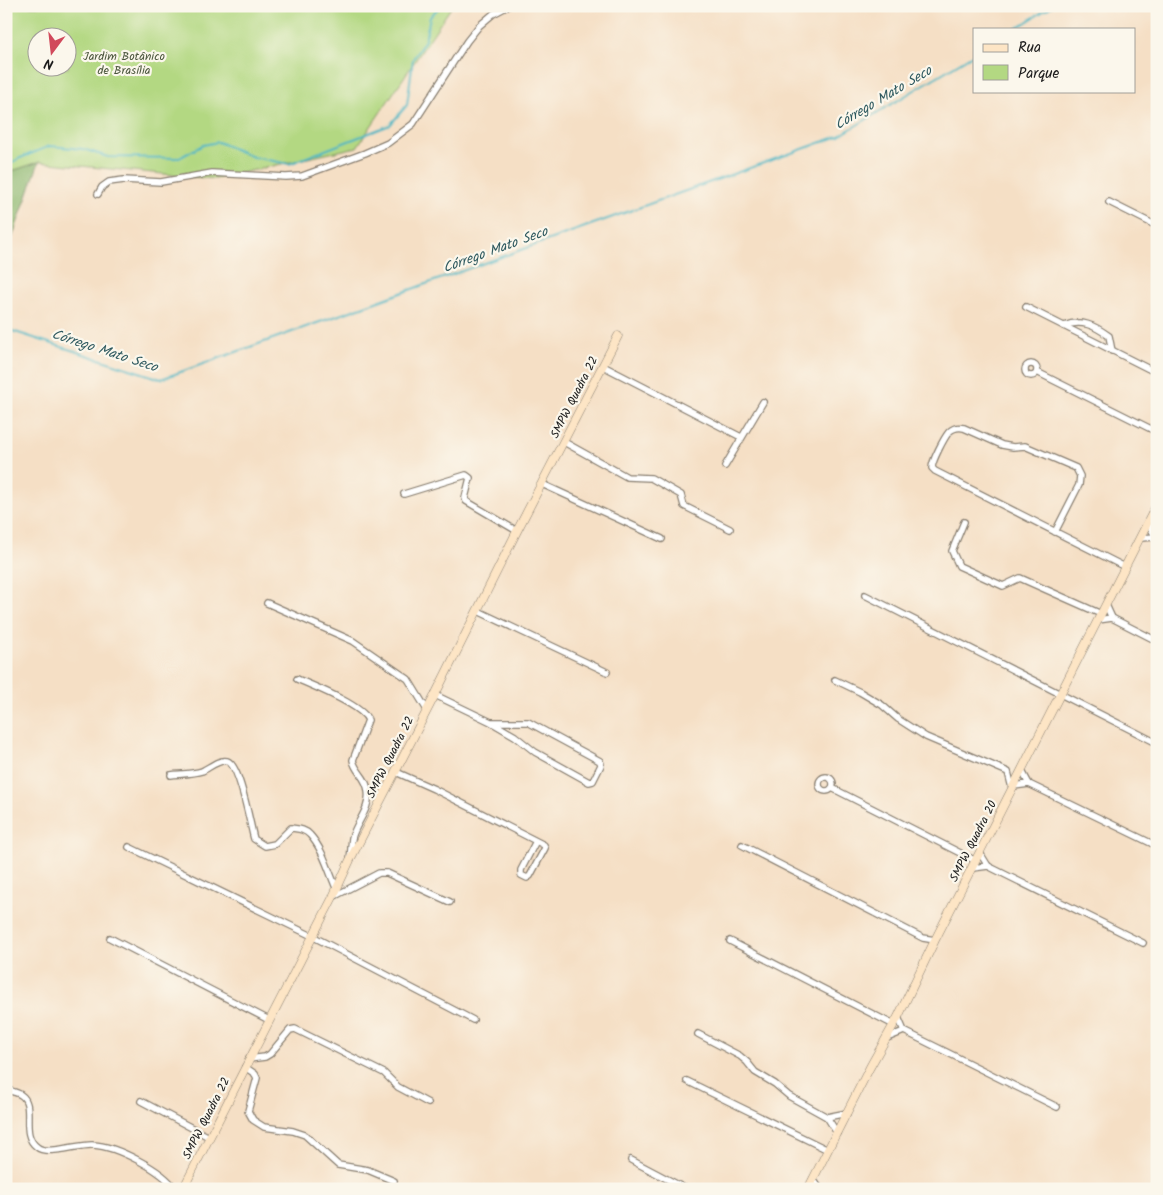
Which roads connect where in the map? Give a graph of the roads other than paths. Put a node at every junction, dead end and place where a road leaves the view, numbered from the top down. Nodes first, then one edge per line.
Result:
1 (508, 6) edge
2 (98, 194) dead end
3 (1109, 202) dead end
4 (1157, 226) edge
5 (1026, 307) dead end
6 (1064, 326) junction
7 (618, 336) dead end
8 (1112, 351) junction
9 (603, 366) junction
10 (1037, 372) dead end
11 (1156, 372) edge
12 (764, 402) dead end
13 (1157, 432) edge
14 (741, 437) junction
15 (564, 442) junction
16 (725, 466) dead end
17 (542, 484) junction
18 (404, 494) dead end
19 (1157, 504) edge
20 (964, 522) dead end
21 (1148, 522) junction
22 (730, 529) dead end
23 (517, 530) junction
24 (1055, 532) junction
25 (1156, 537) edge
26 (1140, 538) junction
27 (662, 539) dead end
28 (1125, 568) junction
29 (865, 595) dead end
30 (266, 603) dead end
31 (1106, 605) junction
32 (478, 611) junction
33 (1100, 617) junction
34 (1112, 618) junction
35 (1157, 641) edge
36 (606, 672) dead end
37 (297, 679) dead end
38 (835, 680) dead end
39 (1060, 695) junction
40 (435, 696) junction
41 (427, 710) junction
42 (491, 722) junction
43 (1157, 743) edge
44 (1022, 770) junction
45 (396, 772) junction
46 (1008, 772) junction
47 (172, 775) dead end
48 (1029, 784) junction
49 (1013, 787) junction
50 (832, 788) dead end
51 (536, 841) junction
52 (742, 845) dead end
53 (1157, 846) edge
54 (129, 847) dead end
55 (531, 850) junction
56 (542, 854) junction
57 (350, 860) junction
58 (976, 861) junction
59 (988, 866) junction
60 (335, 893) junction
61 (450, 902) dead end
62 (312, 936) junction
63 (110, 938) dead end
64 (923, 938) junction
65 (935, 940) junction
66 (730, 941) dead end
67 (1143, 943) dead end
68 (930, 950) junction
69 (268, 1020) junction
70 (473, 1020) dead end
71 (896, 1021) junction
72 (904, 1031) junction
73 (698, 1034) dead end
74 (887, 1038) junction
75 (249, 1059) junction
76 (245, 1067) junction
77 (687, 1081) dead end
78 (6, 1090) edge
79 (140, 1101) dead end
80 (428, 1103) dead end
81 (1057, 1107) dead end
82 (847, 1112) junction
83 (827, 1117) junction
84 (837, 1133) junction
85 (209, 1137) junction
86 (828, 1150) junction
87 (631, 1160) dead end
88 (813, 1179) junction
89 (394, 1181) dead end
90 (176, 1189) edge
91 (183, 1189) edge
92 (686, 1189) edge
93 (808, 1189) edge
94 (820, 1189) edge

1 - 2 street
3 - 4 street
5 - 6 street
6 - 8 street
6 - 8 street
7 - 9 street, SMPW Quadra 22
8 - 11 street
9 - 14 street
9 - 15 street, SMPW Quadra 22
10 - 13 street
12 - 14 street
14 - 16 street
15 - 17 street, SMPW Quadra 22
15 - 22 street
17 - 23 street, SMPW Quadra 22
17 - 27 street
18 - 23 street
19 - 21 street, SMPW Quadra 20
20 - 33 street
21 - 25 street
21 - 26 street, SMPW Quadra 20
23 - 32 street, SMPW Quadra 22
24 - 24 street
24 - 28 street
25 - 26 street
26 - 28 street, SMPW Quadra 20
28 - 31 street, SMPW Quadra 20
29 - 39 street
30 - 41 street
31 - 33 street, SMPW Quadra 20
31 - 34 street
32 - 36 street
32 - 40 street, SMPW Quadra 22
33 - 34 street
33 - 39 street, SMPW Quadra 20
34 - 35 street
37 - 57 street
38 - 46 street
39 - 43 street
39 - 44 street, SMPW Quadra 20
40 - 41 street, SMPW Quadra 22
40 - 42 street
41 - 45 street, SMPW Quadra 22
42 - 42 street
44 - 46 street
44 - 48 street
44 - 49 street, SMPW Quadra 20
45 - 51 street
45 - 57 street, SMPW Quadra 22
46 - 49 street
47 - 60 street
48 - 49 street
48 - 53 street
49 - 58 street, SMPW Quadra 20
50 - 58 street
51 - 55 street
51 - 56 street
52 - 64 street
54 - 62 street
55 - 56 street
55 - 56 street
57 - 60 street, SMPW Quadra 22
58 - 59 street
58 - 59 street
58 - 65 street, SMPW Quadra 20
59 - 67 street
60 - 61 street
60 - 62 street, SMPW Quadra 22
62 - 69 street, SMPW Quadra 22
62 - 70 street
63 - 69 street
64 - 65 street
64 - 68 street
65 - 68 street, SMPW Quadra 20
66 - 71 street
68 - 71 street, SMPW Quadra 20
69 - 75 street, SMPW Quadra 22
71 - 72 street
71 - 74 street, SMPW Quadra 20
72 - 74 street
72 - 81 street
73 - 83 street
74 - 82 street, SMPW Quadra 20
75 - 76 street, SMPW Quadra 22
75 - 80 street
76 - 85 street, SMPW Quadra 22
76 - 89 street
77 - 86 street
78 - 90 street
79 - 85 street
82 - 83 street
82 - 84 street, SMPW Quadra 20
83 - 84 street
84 - 86 street, SMPW Quadra 20
85 - 91 street, SMPW Quadra 22
86 - 88 street, SMPW Quadra 20
87 - 92 street
88 - 93 street, SMPW Quadra 20
88 - 94 street

